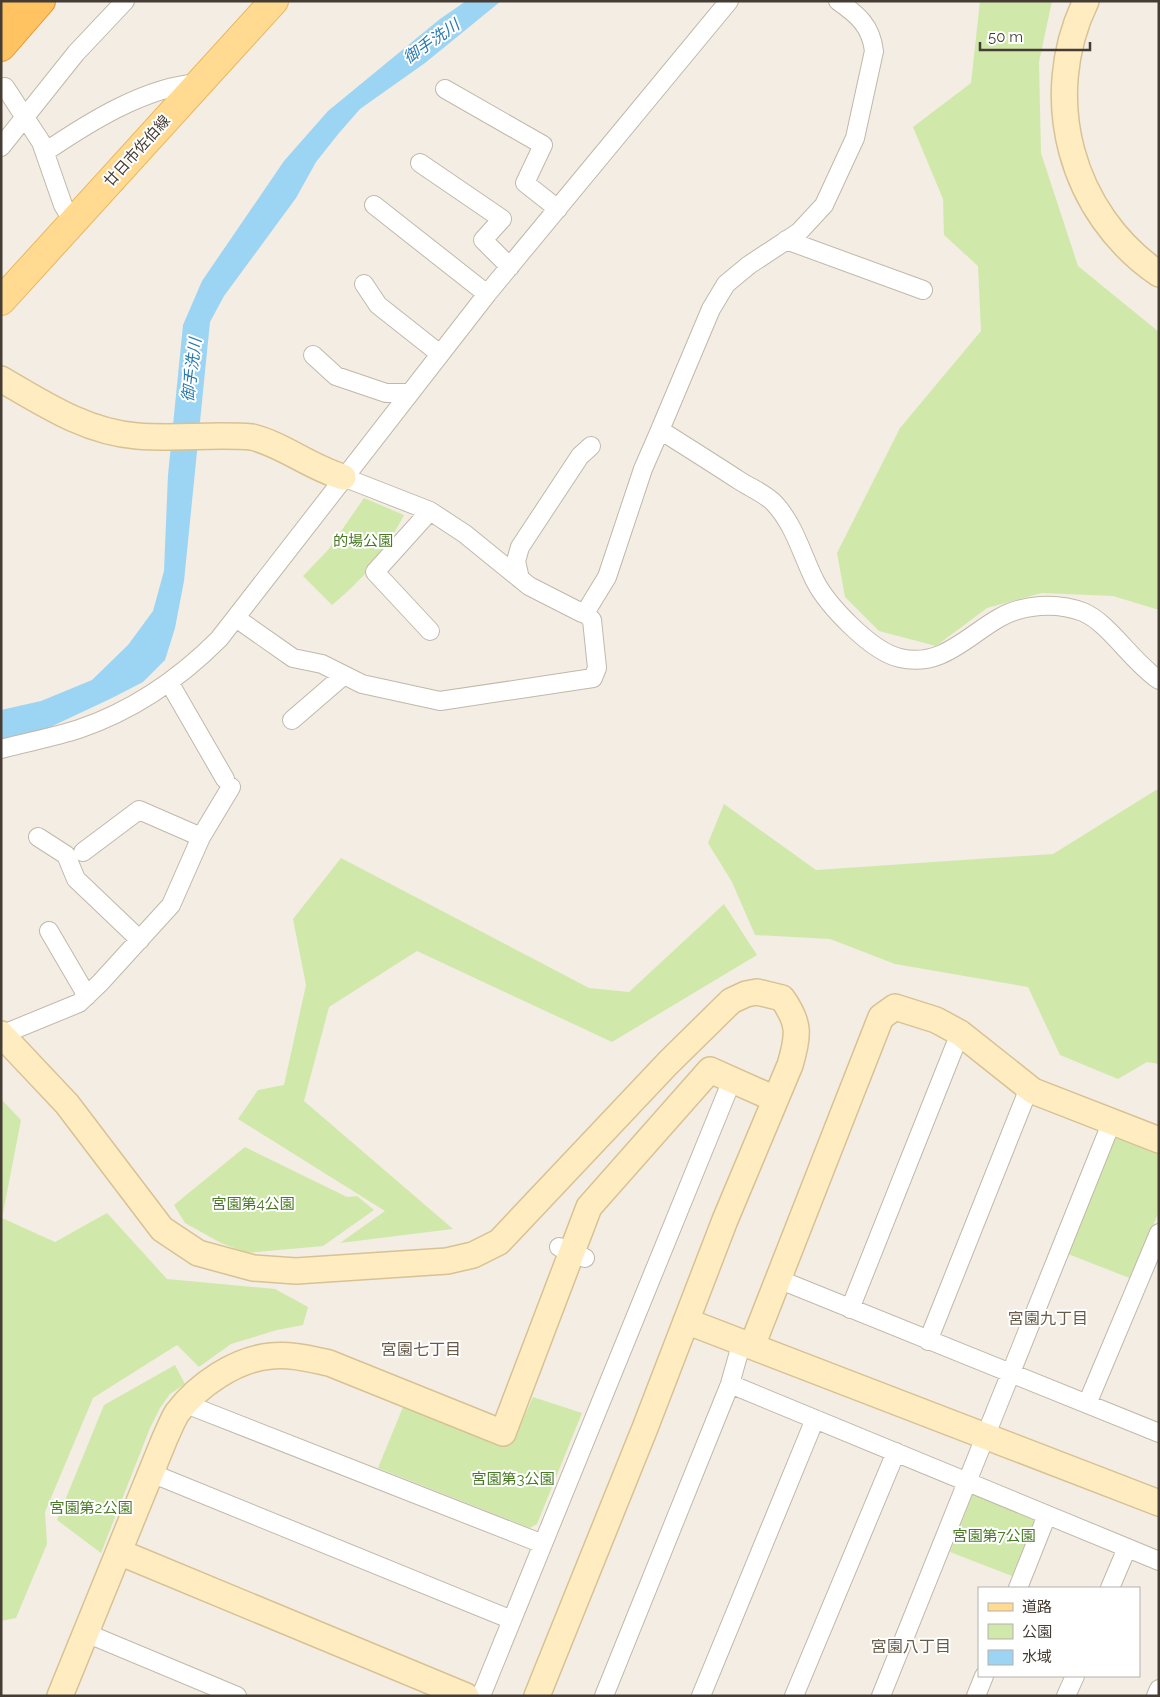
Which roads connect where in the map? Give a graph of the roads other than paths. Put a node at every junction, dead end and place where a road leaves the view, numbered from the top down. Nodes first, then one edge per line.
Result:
1 (12, 1) edge
2 (41, 1) edge
3 (125, 1) edge
4 (274, 1) edge
5 (728, 1) edge
6 (838, 1) edge
7 (1086, 1) edge
8 (1, 13) edge
9 (1, 47) edge
10 (200, 83) junction
11 (5, 87) dead end
12 (445, 89) dead end
13 (24, 117) junction
14 (1, 147) edge
15 (45, 152) junction
16 (420, 163) dead end
17 (374, 206) dead end
18 (558, 209) junction
19 (73, 222) junction
20 (786, 240) junction
21 (510, 267) junction
22 (1159, 274) edge
23 (364, 284) dead end
24 (923, 290) dead end
25 (487, 294) junction
26 (1, 301) edge
27 (440, 354) junction
28 (313, 355) dead end
29 (1, 379) edge
30 (408, 394) junction
31 (660, 430) junction
32 (591, 446) dead end
33 (343, 477) junction
34 (430, 510) junction
35 (520, 579) junction
36 (585, 613) junction
37 (236, 618) junction
38 (430, 631) dead end
39 (343, 676) junction
40 (1159, 680) edge
41 (169, 682) junction
42 (292, 720) dead end
43 (1, 749) edge
44 (38, 837) dead end
45 (201, 837) junction
46 (83, 852) dead end
47 (49, 931) dead end
48 (140, 940) junction
49 (87, 996) junction
50 (960, 1033) junction
51 (2, 1035) edge
52 (732, 1080) junction
53 (1029, 1088) junction
54 (775, 1099) junction
55 (1112, 1121) junction
56 (1159, 1140) edge
57 (1159, 1233) edge
58 (778, 1279) junction
59 (682, 1305) junction
60 (850, 1309) junction
61 (928, 1341) junction
62 (745, 1349) junction
63 (1011, 1374) junction
64 (730, 1384) junction
65 (186, 1404) junction
66 (1087, 1404) junction
67 (814, 1419) junction
68 (1159, 1433) edge
69 (986, 1437) junction
70 (896, 1452) junction
71 (151, 1473) junction
72 (968, 1482) junction
73 (1159, 1503) edge
74 (1047, 1515) junction
75 (543, 1544) junction
76 (1127, 1548) junction
77 (118, 1552) junction
78 (1159, 1561) edge
79 (1018, 1587) edge
80 (1110, 1587) edge
81 (512, 1620) junction
82 (86, 1632) junction
83 (984, 1677) edge
84 (1075, 1677) edge
85 (1159, 1689) edge
86 (609, 1694) edge
87 (60, 1696) edge
88 (238, 1696) edge
89 (466, 1696) edge
90 (481, 1696) edge
91 (537, 1696) edge
92 (701, 1696) edge
93 (794, 1696) edge
94 (881, 1696) edge
95 (976, 1696) edge
96 (1066, 1696) edge
97 (1156, 1696) edge

1 - 8 highway
2 - 9 highway
3 - 13 street
4 - 10 main road, 廿日市佐伯線
5 - 18 street
6 - 20 street
7 - 22 street
10 - 15 street
10 - 19 main road, 廿日市佐伯線
11 - 13 street
12 - 18 street
13 - 14 street
13 - 15 street
15 - 19 street
16 - 21 street
17 - 25 street
18 - 21 street
19 - 26 main road, 廿日市佐伯線
20 - 24 street
20 - 31 street
21 - 25 street
23 - 27 street
25 - 27 street
27 - 30 street
28 - 30 street
29 - 33 street
30 - 33 street
31 - 36 street
31 - 40 street
32 - 35 street
33 - 34 street
33 - 37 street
34 - 35 street
34 - 38 street
35 - 36 street
36 - 39 street
37 - 39 street
37 - 41 street
39 - 42 street
41 - 43 street
41 - 45 street
44 - 48 street
45 - 46 street
45 - 48 street
47 - 49 street
48 - 49 street
49 - 51 street
50 - 53 street
50 - 58 street
50 - 60 street
51 - 54 street
52 - 54 street
52 - 65 street
52 - 75 street
53 - 55 street
53 - 61 street
54 - 59 street
55 - 56 street
55 - 63 street
57 - 66 street
58 - 60 street
58 - 62 street
59 - 62 street
59 - 91 street
60 - 61 street
61 - 63 street
62 - 64 street
62 - 69 street
63 - 66 street
63 - 69 street
64 - 67 street
64 - 86 street
65 - 71 street
65 - 75 street
66 - 68 street
67 - 70 street
67 - 92 street
69 - 72 street
69 - 73 street
70 - 72 street
70 - 93 street
71 - 77 street
71 - 81 street
72 - 74 street
72 - 94 street
74 - 76 street
74 - 79 street
75 - 81 street
76 - 78 street
76 - 80 street
77 - 82 street
77 - 89 street
81 - 90 street
82 - 87 street
82 - 88 street
83 - 95 street
84 - 96 street
85 - 97 street

